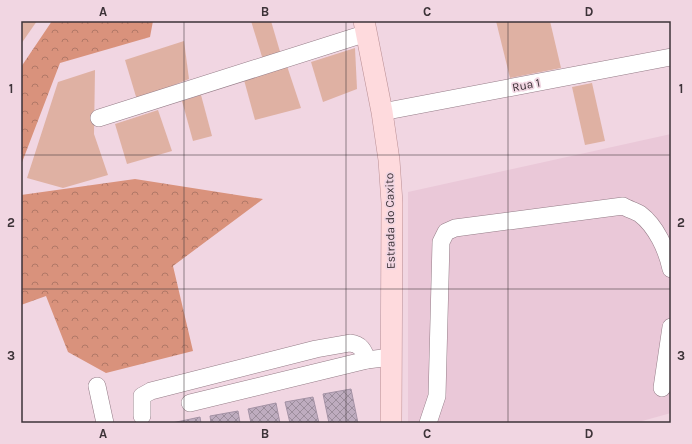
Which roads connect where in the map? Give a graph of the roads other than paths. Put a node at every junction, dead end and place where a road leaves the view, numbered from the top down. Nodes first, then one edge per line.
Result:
1 (366, 27) edge
2 (671, 57) edge
3 (382, 112) junction
4 (99, 118) dead end
5 (671, 269) edge
6 (671, 327) edge
7 (391, 358) junction
8 (367, 360) junction
9 (97, 386) dead end
10 (662, 388) dead end
11 (190, 403) dead end
12 (142, 416) dead end
13 (105, 423) edge
14 (391, 423) edge
15 (428, 423) edge

1 - 3 main road, Estrada do Caxito
1 - 4 street
2 - 3 street, Rua 1
3 - 7 main road, Estrada do Caxito
5 - 15 street
6 - 10 street
7 - 8 street
7 - 14 main road, Estrada do Caxito
8 - 11 street
8 - 12 street
9 - 13 street

